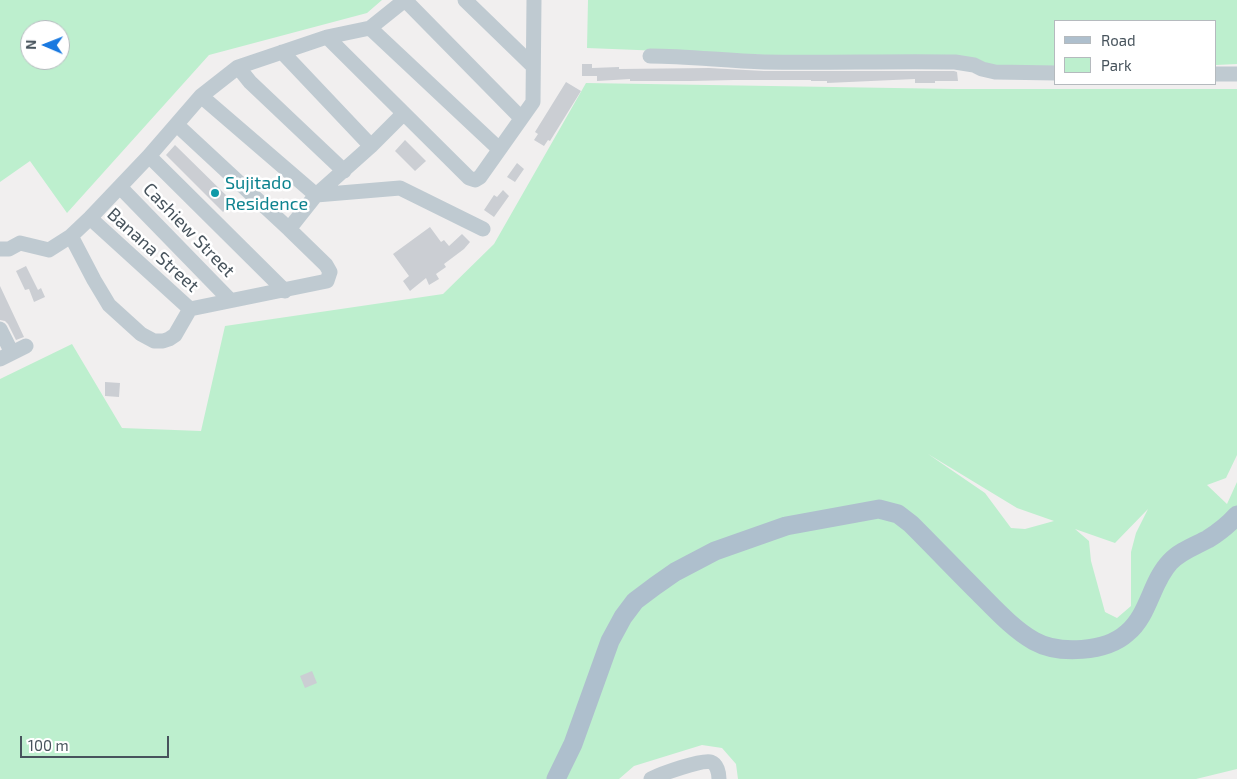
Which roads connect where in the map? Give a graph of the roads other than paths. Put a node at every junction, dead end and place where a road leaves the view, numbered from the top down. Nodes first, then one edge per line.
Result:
1 (405, 0) edge
2 (465, 0) edge
3 (532, 2) edge
4 (370, 28) junction
5 (327, 36) junction
6 (282, 52) junction
7 (650, 56) dead end
8 (532, 66) junction
9 (238, 67) junction
10 (1054, 73) edge
11 (1217, 74) edge
12 (1237, 74) edge
13 (200, 96) junction
14 (404, 114) junction
15 (521, 118) junction
16 (177, 125) junction
17 (371, 146) junction
18 (499, 149) junction
19 (149, 156) junction
20 (344, 171) junction
21 (120, 187) junction
22 (316, 195) junction
23 (90, 218) junction
24 (289, 229) junction
25 (483, 229) dead end
26 (71, 236) junction
27 (0, 249) edge
28 (285, 291) junction
29 (230, 300) junction
30 (190, 309) junction
31 (0, 329) edge
32 (26, 346) dead end
33 (6, 356) edge
34 (1237, 515) edge
35 (556, 779) edge
36 (651, 779) edge
37 (719, 779) edge

1 - 4 street
1 - 15 street
2 - 8 street
3 - 8 street
4 - 5 street
4 - 18 street
5 - 6 street
5 - 14 street
6 - 9 street
6 - 17 street
7 - 10 street
8 - 15 street
9 - 13 street
9 - 20 street
11 - 12 street
13 - 16 street
13 - 22 street
14 - 17 street
14 - 18 street
15 - 18 street
16 - 19 street
16 - 24 street
17 - 20 street
19 - 21 street
19 - 28 street
20 - 22 street
21 - 23 street
21 - 29 street, Cashiew Street
22 - 24 street
22 - 25 street
23 - 26 street
23 - 30 street, Banana Street
24 - 28 street
26 - 27 street
26 - 30 street
28 - 29 street
29 - 30 street
31 - 33 street
32 - 33 street
34 - 35 main road
36 - 37 street

